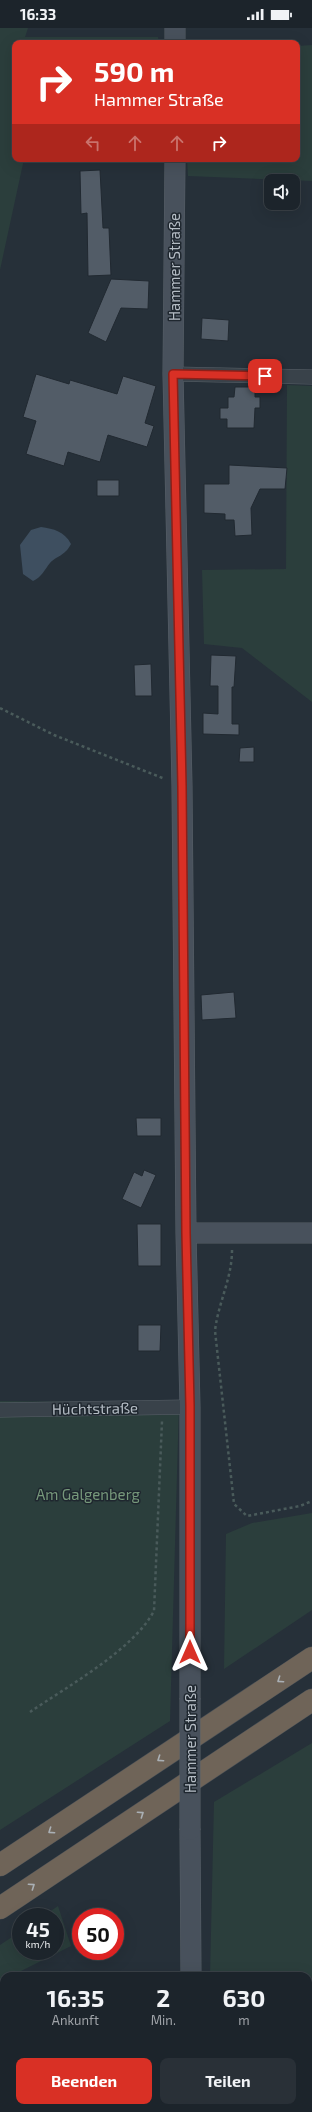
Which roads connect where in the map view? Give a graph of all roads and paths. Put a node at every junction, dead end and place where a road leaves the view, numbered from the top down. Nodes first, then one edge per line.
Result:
1 (175, 28) edge
2 (175, 40) edge
3 (175, 162) edge
4 (173, 374) junction
5 (312, 377) edge
6 (0, 708) edge
7 (182, 786) junction
8 (186, 1233) junction
9 (232, 1233) junction
10 (312, 1233) edge
11 (190, 1406) junction
12 (163, 1407) junction
13 (0, 1410) edge
14 (312, 1501) edge
15 (312, 1658) edge
16 (312, 1700) edge
17 (30, 1712) dead end
18 (0, 1865) edge
19 (0, 1908) edge
20 (192, 1972) edge

1 - 2 main road
3 - 4 main road, Hammer Straße
4 - 5 street
4 - 7 main road, Hammer Straße
6 - 7 path
7 - 8 main road, Hammer Straße
8 - 9 main road
8 - 11 main road, Hammer Straße
9 - 10 main road
9 - 14 path
11 - 12 street, Hüchtstraße
11 - 20 main road, Hammer Straße, bridge
12 - 13 street, Hüchtstraße
12 - 17 path
15 -> 18 highway
19 -> 16 highway

